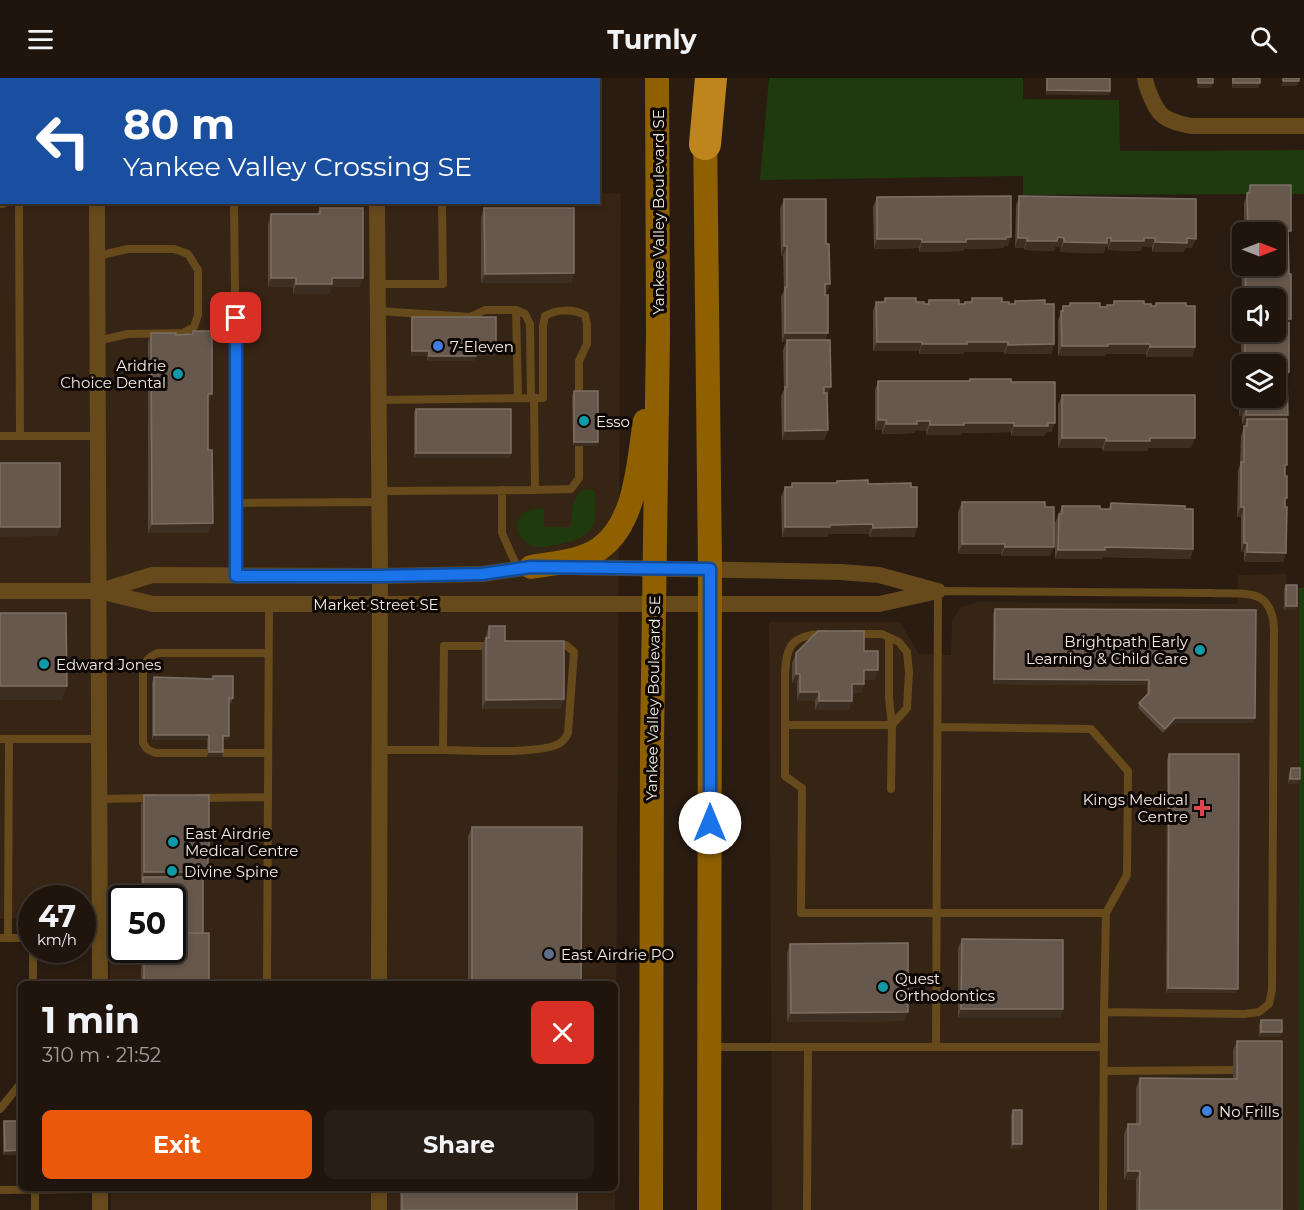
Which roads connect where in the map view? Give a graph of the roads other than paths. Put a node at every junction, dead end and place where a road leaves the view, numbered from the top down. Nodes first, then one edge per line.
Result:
1 (657, 78) edge
2 (704, 78) edge
3 (711, 78) edge
4 (1145, 78) edge
5 (1304, 126) edge
6 (705, 144) junction
7 (19, 204) edge
8 (97, 204) edge
9 (234, 204) edge
10 (377, 204) edge
11 (442, 204) edge
12 (97, 256) junction
13 (378, 284) junction
14 (516, 310) junction
15 (378, 311) junction
16 (658, 335) junction
17 (98, 341) junction
18 (579, 396) edge
19 (518, 398) junction
20 (533, 398) junction
21 (378, 400) junction
22 (0, 436) edge
23 (20, 436) junction
24 (98, 436) junction
25 (579, 446) edge
26 (502, 490) junction
27 (535, 490) junction
28 (379, 497) junction
29 (236, 503) junction
30 (525, 568) junction
31 (655, 568) junction
32 (710, 569) junction
33 (236, 576) junction
34 (380, 576) junction
35 (0, 591) edge
36 (99, 591) junction
37 (938, 591) junction
38 (269, 603) junction
39 (380, 604) junction
40 (710, 604) junction
41 (655, 605) junction
42 (830, 634) edge
43 (840, 634) edge
44 (889, 638) junction
45 (485, 645) edge
46 (544, 645) edge
47 (269, 653) junction
48 (785, 725) junction
49 (892, 725) junction
50 (938, 727) junction
51 (5, 739) edge
52 (99, 739) junction
53 (380, 750) junction
54 (443, 750) junction
55 (207, 753) edge
56 (222, 753) edge
57 (268, 753) junction
58 (891, 789) dead end
59 (268, 797) junction
60 (167, 798) edge
61 (189, 798) edge
62 (99, 799) junction
63 (937, 913) junction
64 (1106, 913) junction
65 (4, 938) edge
66 (96, 939) edge
67 (100, 939) junction
68 (33, 963) edge
69 (33, 981) edge
70 (100, 981) edge
71 (267, 981) edge
72 (379, 981) edge
73 (1104, 1012) junction
74 (709, 1047) junction
75 (808, 1047) junction
76 (936, 1047) junction
77 (1104, 1047) junction
78 (1233, 1070) dead end
79 (1104, 1071) junction
80 (18, 1087) edge
81 (0, 1109) edge
82 (18, 1189) edge
83 (0, 1190) edge
84 (35, 1191) edge
85 (100, 1191) edge
86 (379, 1191) edge
87 (650, 1202) edge
88 (35, 1210) edge
89 (100, 1210) edge
90 (379, 1210) edge
91 (709, 1210) edge
92 (807, 1210) edge
93 (1102, 1210) edge

1 - 16 main road, Yankee Valley Boulevard SE
2 - 6 main road
3 - 6 highway
4 - 5 street
6 - 32 main road
7 - 23 lane
8 - 12 street
9 - 29 lane
10 - 13 street
11 - 13 lane
12 - 17 street
12 - 17 lane
13 - 15 street
14 - 15 lane
14 - 19 lane
14 - 20 lane
15 - 21 street
16 - 30 main road
16 - 31 main road, Yankee Valley Boulevard SE
17 - 24 street
18 - 20 lane
19 - 20 lane
19 - 21 lane
20 - 27 lane
21 - 28 street
22 - 23 lane
23 - 24 lane
24 - 36 street
25 - 27 lane
26 - 27 lane
26 - 28 lane
26 - 30 lane
28 - 29 lane
28 - 34 street
29 - 33 lane
30 - 31 street, Market Street SE
30 - 34 street, Market Street SE
31 - 32 street, Market Street SE
31 - 41 main road, Yankee Valley Boulevard SE
32 - 37 street, Market Street SE
32 - 40 main road
33 - 34 street, Market Street SE
33 - 36 street, Market Street SE
34 - 39 street
35 - 36 street, Market Street SE
36 - 38 street, Market Street SE
36 - 52 street
37 - 40 street, Market Street SE
37 - 50 lane
37 - 73 lane
38 - 39 street, Market Street SE
38 - 47 lane
39 - 41 street, Market Street SE
39 - 53 street
40 - 41 street, Market Street SE
40 - 74 main road
41 - 87 main road, Yankee Valley Boulevard SE
42 - 48 lane
43 - 44 lane
44 - 49 lane
44 - 49 lane
45 - 54 lane
46 - 54 lane
47 - 55 lane
47 - 57 lane
48 - 49 lane
48 - 63 lane
49 - 58 lane
50 - 63 lane
50 - 64 lane
51 - 52 lane
51 - 65 lane
52 - 62 street
53 - 54 lane
53 - 72 street
56 - 57 lane
57 - 59 lane
59 - 61 lane
59 - 71 lane
60 - 62 lane
62 - 67 street
63 - 64 lane
63 - 76 lane
64 - 73 lane
66 - 67 lane
67 - 70 street
68 - 69 lane
73 - 77 lane
74 - 75 lane
74 - 91 main road
75 - 76 lane
75 - 92 lane
76 - 77 lane
77 - 79 lane
78 - 79 lane
79 - 93 lane
80 - 81 lane
82 - 83 lane
84 - 88 lane
85 - 89 street
86 - 90 street

